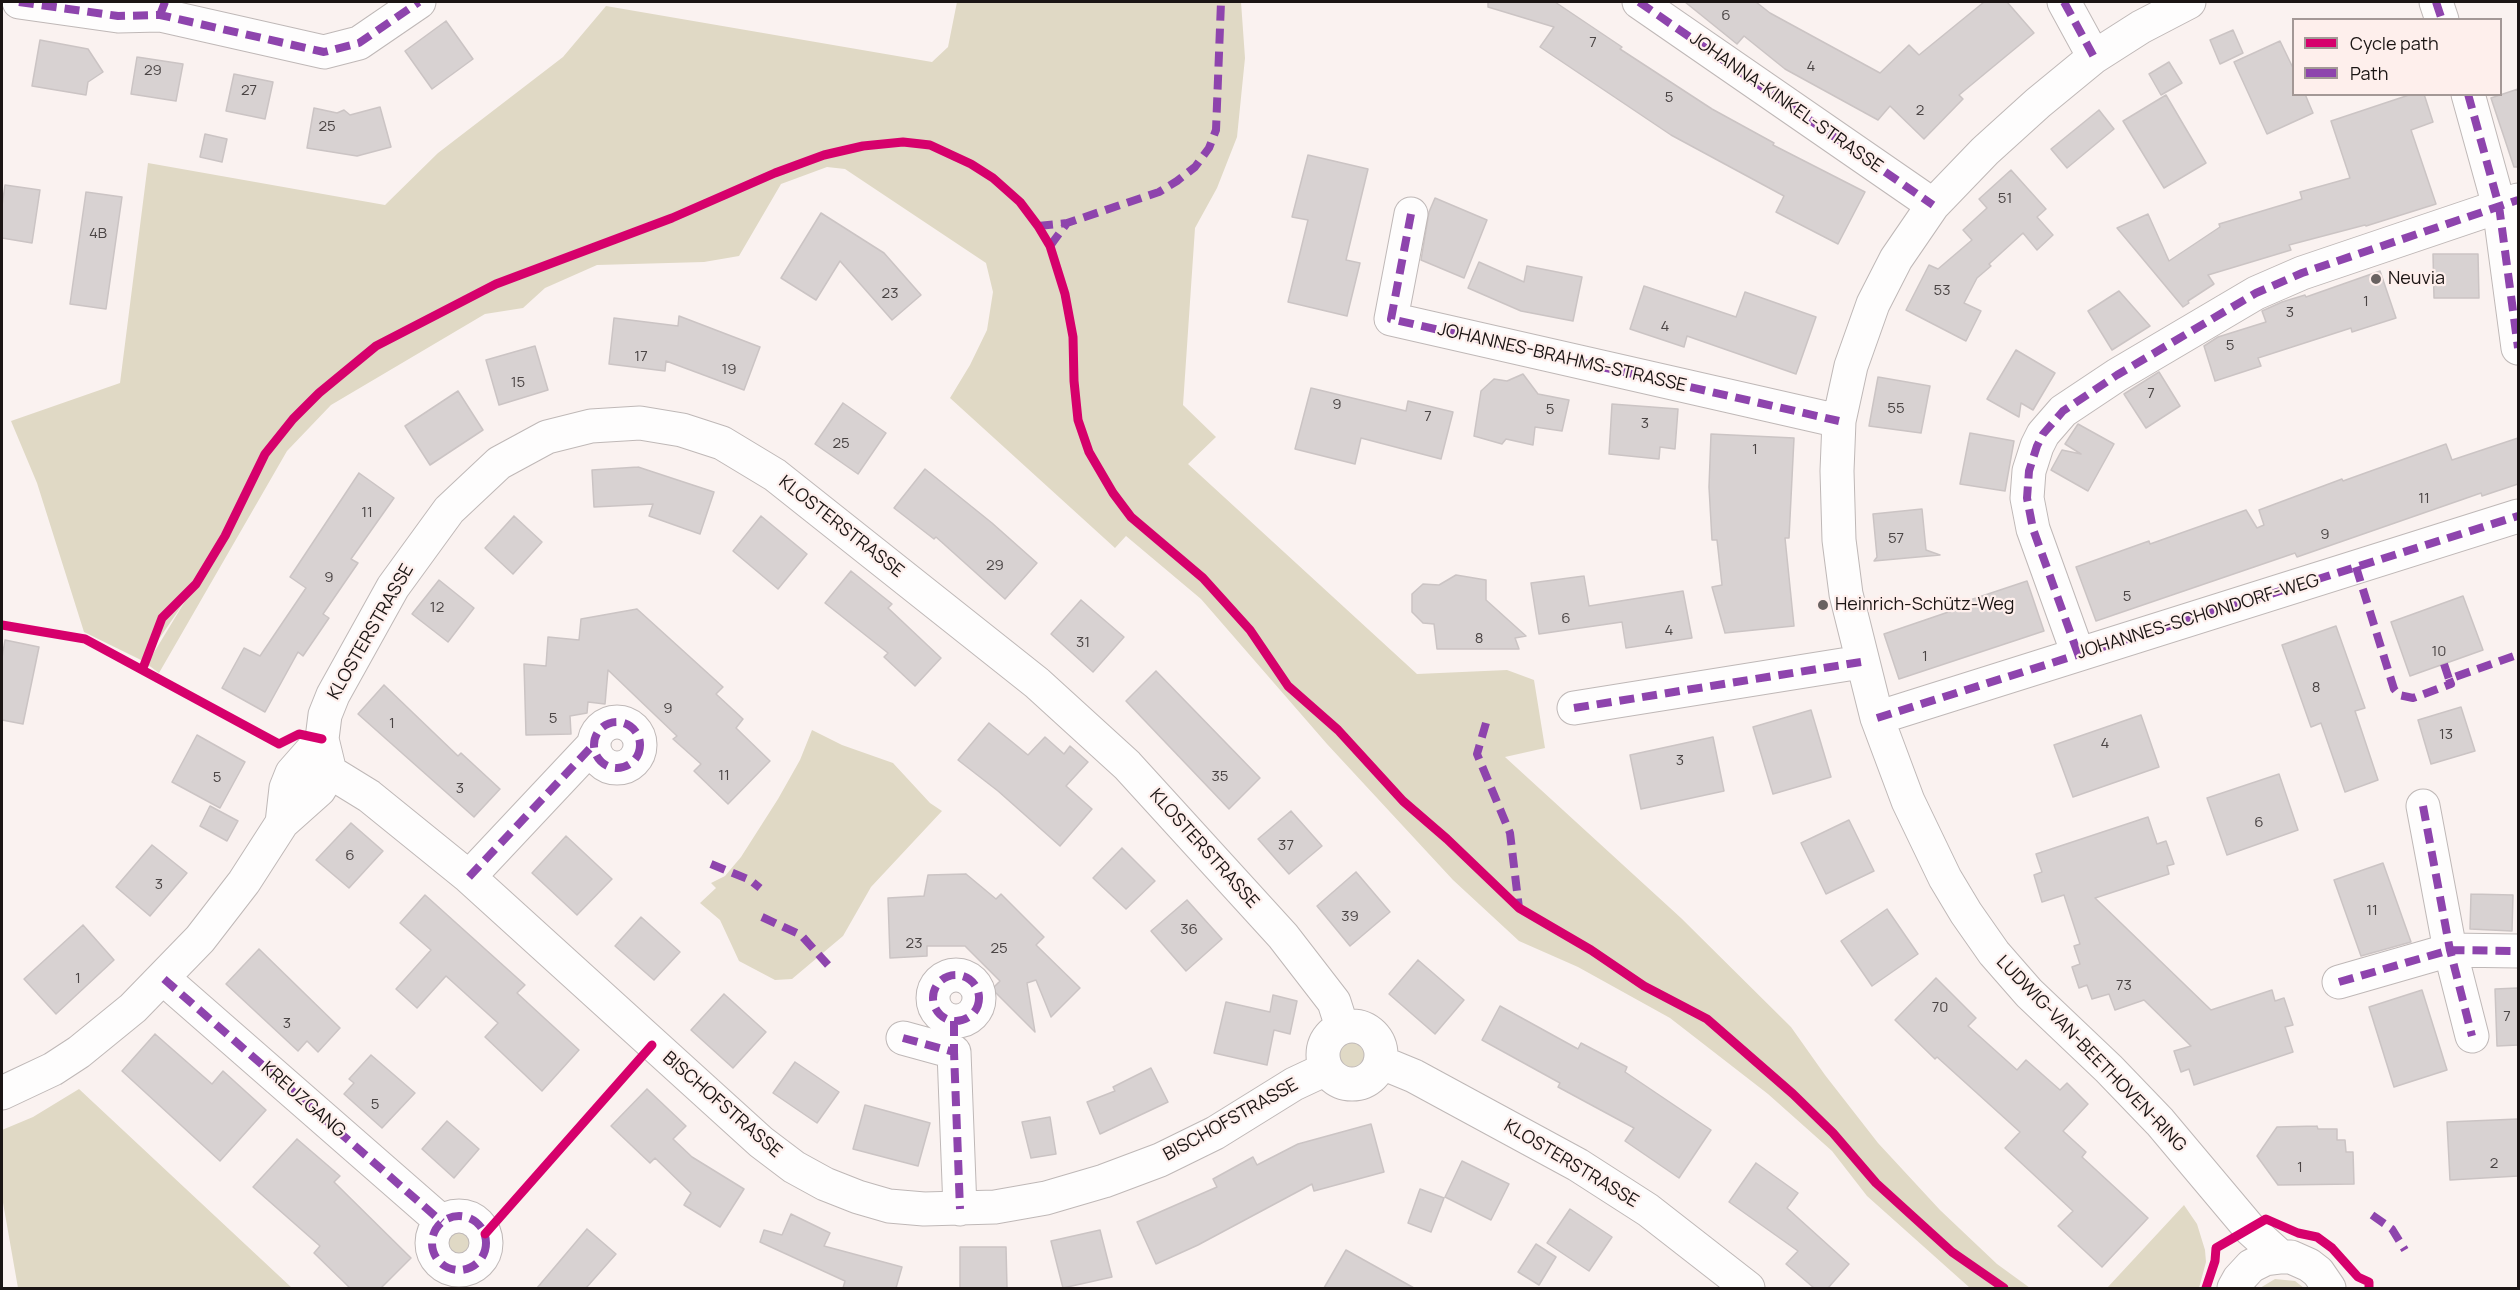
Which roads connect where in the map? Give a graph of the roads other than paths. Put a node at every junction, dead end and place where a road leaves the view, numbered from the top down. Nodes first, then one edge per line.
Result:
1 (19, 2) edge
2 (419, 2) edge
3 (1639, 2) edge
4 (2064, 2) edge
5 (2189, 2) edge
6 (2436, 2) edge
7 (163, 8) edge
8 (2441, 18) edge
9 (2094, 57) junction
10 (2469, 96) edge
11 (2509, 203) edge
12 (1933, 205) junction
13 (1411, 214) dead end
14 (2518, 348) edge
15 (1839, 421) junction
16 (2518, 516) edge
17 (2078, 654) junction
18 (1861, 662) junction
19 (1574, 708) dead end
20 (1877, 718) junction
21 (322, 739) junction
22 (594, 744) dead end
23 (330, 772) junction
24 (2423, 806) dead end
25 (282, 823) junction
26 (469, 877) junction
27 (2450, 950) junction
28 (2518, 951) edge
29 (164, 979) junction
30 (2339, 982) dead end
31 (1342, 1027) junction
32 (2472, 1036) dead end
33 (903, 1038) dead end
34 (1380, 1062) junction
35 (1326, 1069) junction
36 (2, 1093) edge
37 (2198, 1168) junction
38 (960, 1209) junction
39 (442, 1222) dead end
40 (2281, 1257) junction
41 (2239, 1281) edge
42 (1748, 1288) edge
43 (2330, 1288) edge

1 - 7 street
2 - 7 street
3 - 12 street, JOHANNA-KINKEL-STRASSE
4 - 9 street
5 - 9 street, LUDWIG-VAN-BEETHOVEN-RING
6 - 8 street
9 - 12 street, LUDWIG-VAN-BEETHOVEN-RING
10 - 11 street
11 - 14 street
11 - 17 street
12 - 15 street, LUDWIG-VAN-BEETHOVEN-RING
13 - 15 street, JOHANNES-BRAHMS-STRASSE
15 - 18 street, LUDWIG-VAN-BEETHOVEN-RING
16 - 17 street, JOHANNES-SCHONDORF-WEG
17 - 20 street, JOHANNES-SCHONDORF-WEG
18 - 19 street
18 - 20 street, LUDWIG-VAN-BEETHOVEN-RING
20 - 37 street, LUDWIG-VAN-BEETHOVEN-RING
21 - 23 street, KLOSTERSTRASSE
21 - 25 street
21 - 31 street, KLOSTERSTRASSE
22 - 26 street
23 - 25 street
23 - 26 street, BISCHOFSTRASSE
24 - 27 street
25 - 29 street
26 - 38 street, BISCHOFSTRASSE
27 - 28 street
27 - 30 street
27 - 32 street
29 - 36 street
29 - 39 street, KREUZGANG
31 - 34 street
31 - 35 street
33 - 38 street
34 - 35 street
34 - 42 street, KLOSTERSTRASSE
35 - 38 street, BISCHOFSTRASSE
37 - 40 street, LUDWIG-VAN-BEETHOVEN-RING
37 - 41 street, LUDWIG-VAN-BEETHOVEN-RING
40 - 41 street, LUDWIG-VAN-BEETHOVEN-RING
40 - 43 street, LUDWIG-VAN-BEETHOVEN-RING

